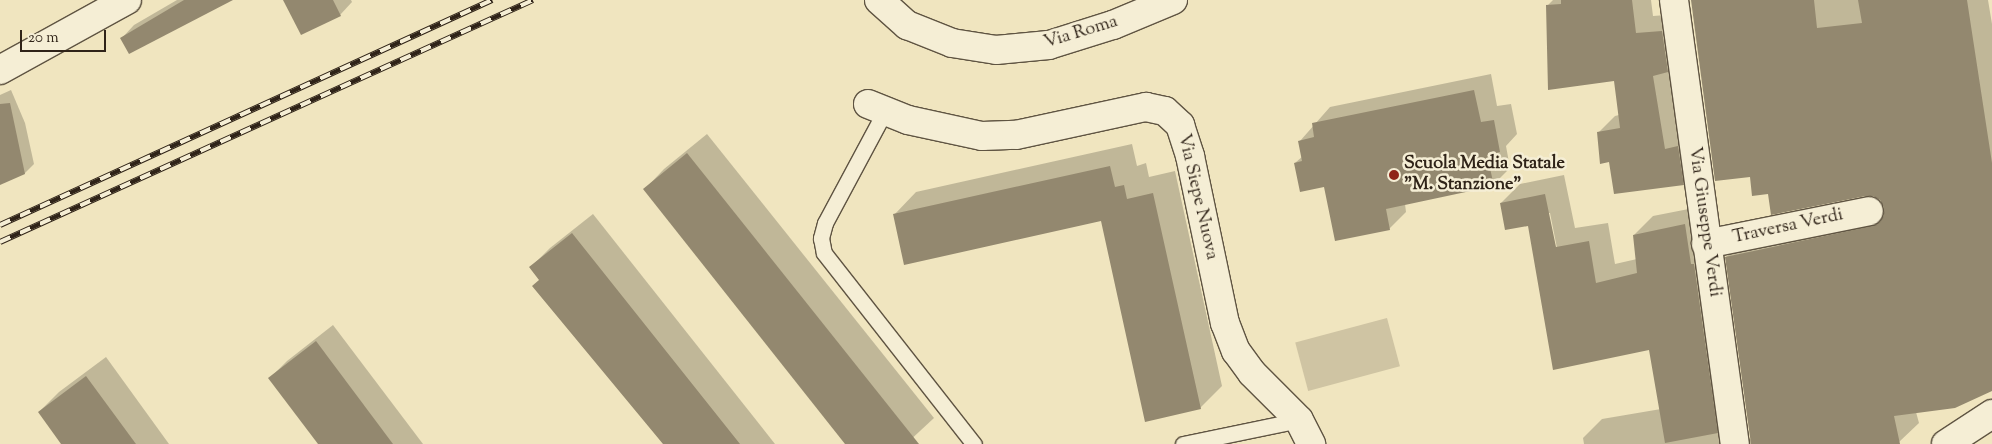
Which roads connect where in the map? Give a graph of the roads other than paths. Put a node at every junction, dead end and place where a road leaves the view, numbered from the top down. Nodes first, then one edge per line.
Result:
1 (127, 0) edge
2 (879, 0) edge
3 (1173, 0) edge
4 (1674, 0) edge
5 (0, 70) edge
6 (877, 108) joint
7 (1869, 211) dead end
8 (1706, 244) junction
9 (1992, 414) edge
10 (1299, 420) junction
11 (1950, 443) edge
12 (974, 444) edge
13 (1183, 444) edge
14 (1311, 444) edge
15 (1735, 444) edge

1 - 5 street
2 - 3 street, Via Roma
4 - 8 street, Via Giuseppe Verdi
6 - 10 street, Via Siepe Nuova
6 - 12 lane
7 - 8 street, Traversa Verdi
8 - 15 street, Via Giuseppe Verdi
9 - 11 street
10 - 13 lane
10 - 14 street, Via Siepe Nuova

